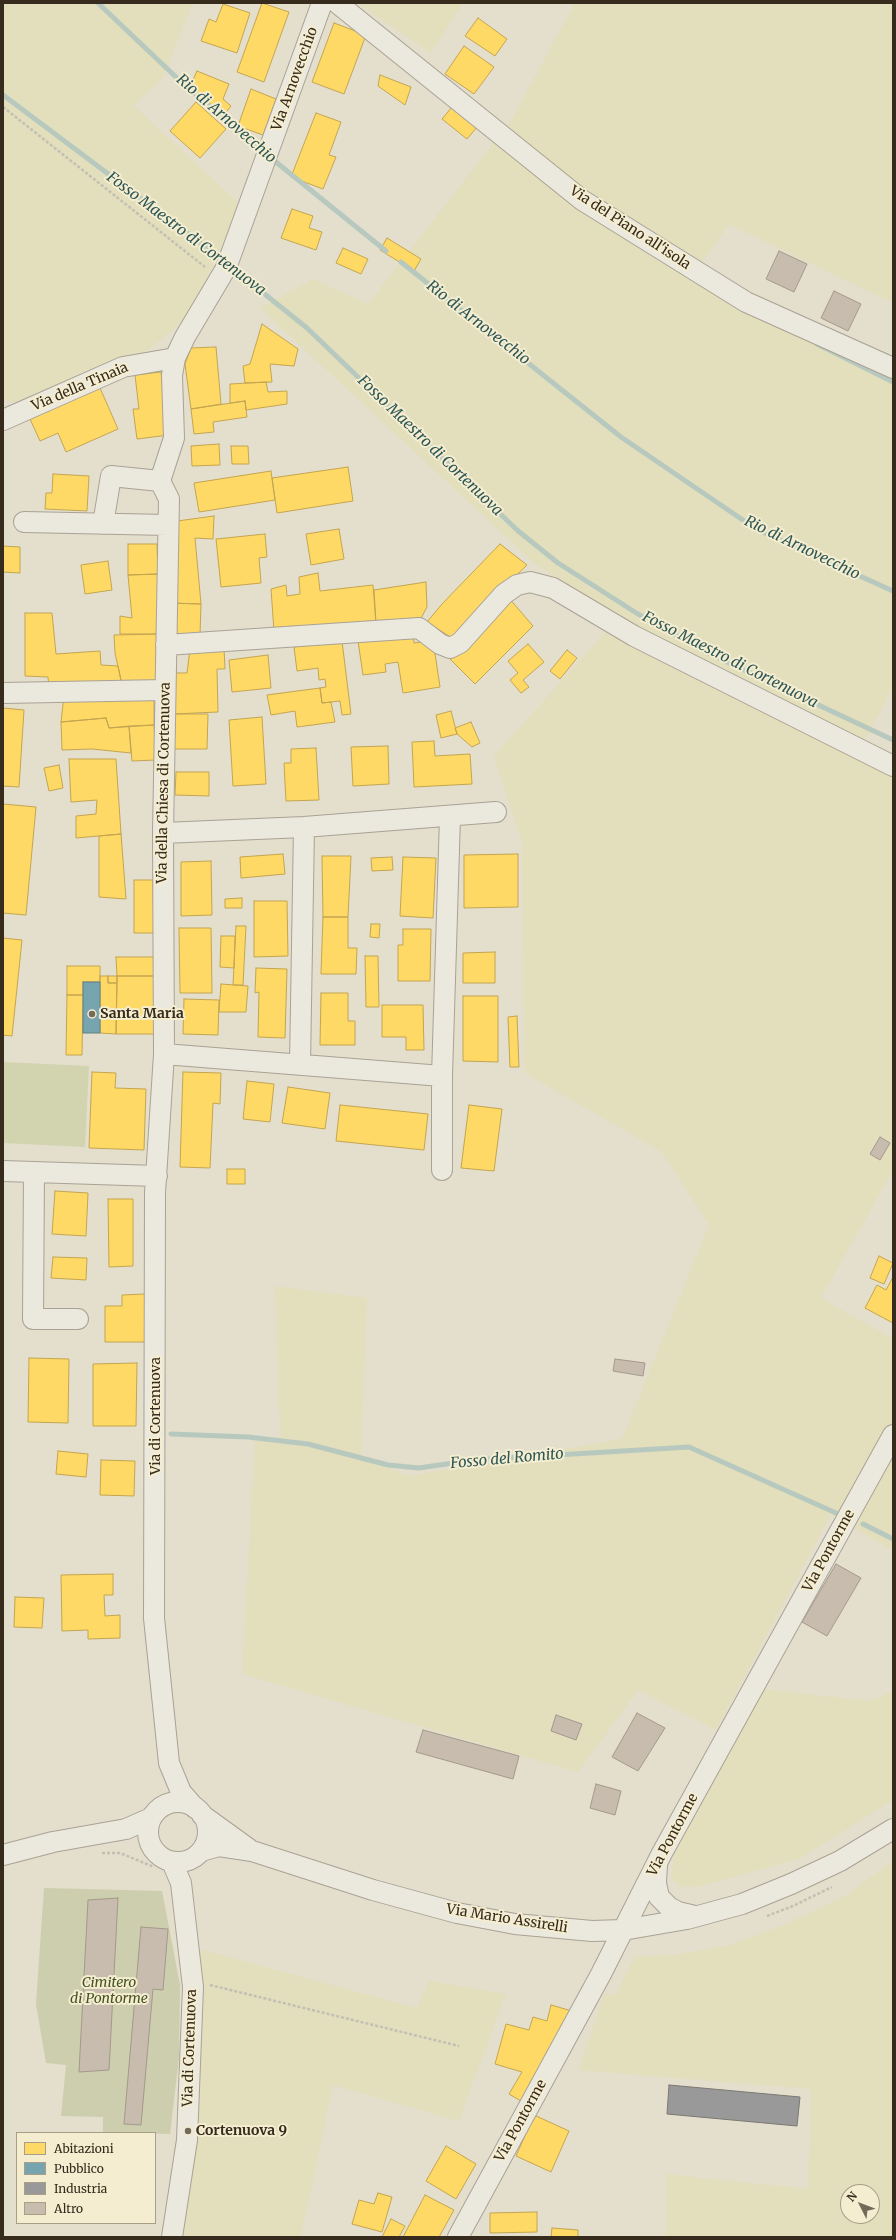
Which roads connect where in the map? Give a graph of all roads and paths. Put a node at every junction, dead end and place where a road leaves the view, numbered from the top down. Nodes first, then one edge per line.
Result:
1 (322, 3) edge
2 (337, 3) edge
3 (3, 107) edge
4 (225, 267) junction
5 (175, 358) junction
6 (893, 368) edge
7 (3, 420) edge
8 (160, 481) junction
9 (24, 522) dead end
10 (103, 524) junction
11 (168, 525) junction
12 (166, 645) junction
13 (165, 690) junction
14 (3, 693) edge
15 (893, 766) edge
16 (496, 812) dead end
17 (450, 817) junction
18 (304, 827) junction
19 (163, 833) junction
20 (163, 1061) junction
21 (300, 1064) junction
22 (442, 1076) junction
23 (442, 1170) dead end
24 (3, 1171) edge
25 (34, 1172) junction
26 (156, 1176) junction
27 (78, 1319) dead end
28 (893, 1435) edge
29 (169, 1763) junction
30 (199, 1812) junction
31 (154, 1814) junction
32 (893, 1829) edge
33 (98, 1834) junction
34 (151, 1846) junction
35 (252, 1851) junction
36 (3, 1856) edge
37 (188, 1857) junction
38 (658, 1861) junction
39 (699, 1916) junction
40 (623, 1930) junction
41 (192, 1980) junction
42 (459, 2046) dead end
43 (172, 2237) edge
44 (458, 2237) edge

1 - 4 street, Via Arnovecchio
2 - 6 street, Via del Piano all'isola
3 - 4 path
4 - 5 street
5 - 7 street, Via della Tinaia
5 - 8 street
8 - 10 street
8 - 11 street, Via della Chiesa di Cortenuova
9 - 10 street
10 - 11 street
11 - 12 street, Via della Chiesa di Cortenuova
12 - 13 street, Via della Chiesa di Cortenuova
12 - 15 street
13 - 14 street
13 - 19 street, Via della Chiesa di Cortenuova
16 - 17 street
17 - 18 street
17 - 22 street
18 - 19 street
18 - 21 street
19 - 20 street, Via della Chiesa di Cortenuova
20 - 21 street
20 - 26 street, Via di Cortenuova
21 - 22 street
22 - 23 street
24 - 25 street
25 - 26 street
25 - 27 street
26 - 29 street, Via di Cortenuova
28 - 38 street, Via Pontorme
29 - 30 street, Via di Cortenuova
29 - 31 street, Via di Cortenuova
30 - 31 street
30 - 35 street
30 - 37 street, Via di Cortenuova
31 - 33 street
31 - 34 street, Via di Cortenuova
32 - 39 street, Via Mario Assirelli
33 - 34 street
33 - 36 street
34 - 37 street
35 - 37 street
35 - 40 street, Via Mario Assirelli
37 - 41 street, Via di Cortenuova
38 - 39 street
38 - 40 street, Via Pontorme
39 - 40 street, Via Mario Assirelli
40 - 44 street, Via Pontorme
41 - 42 path
41 - 43 street, Via di Cortenuova

